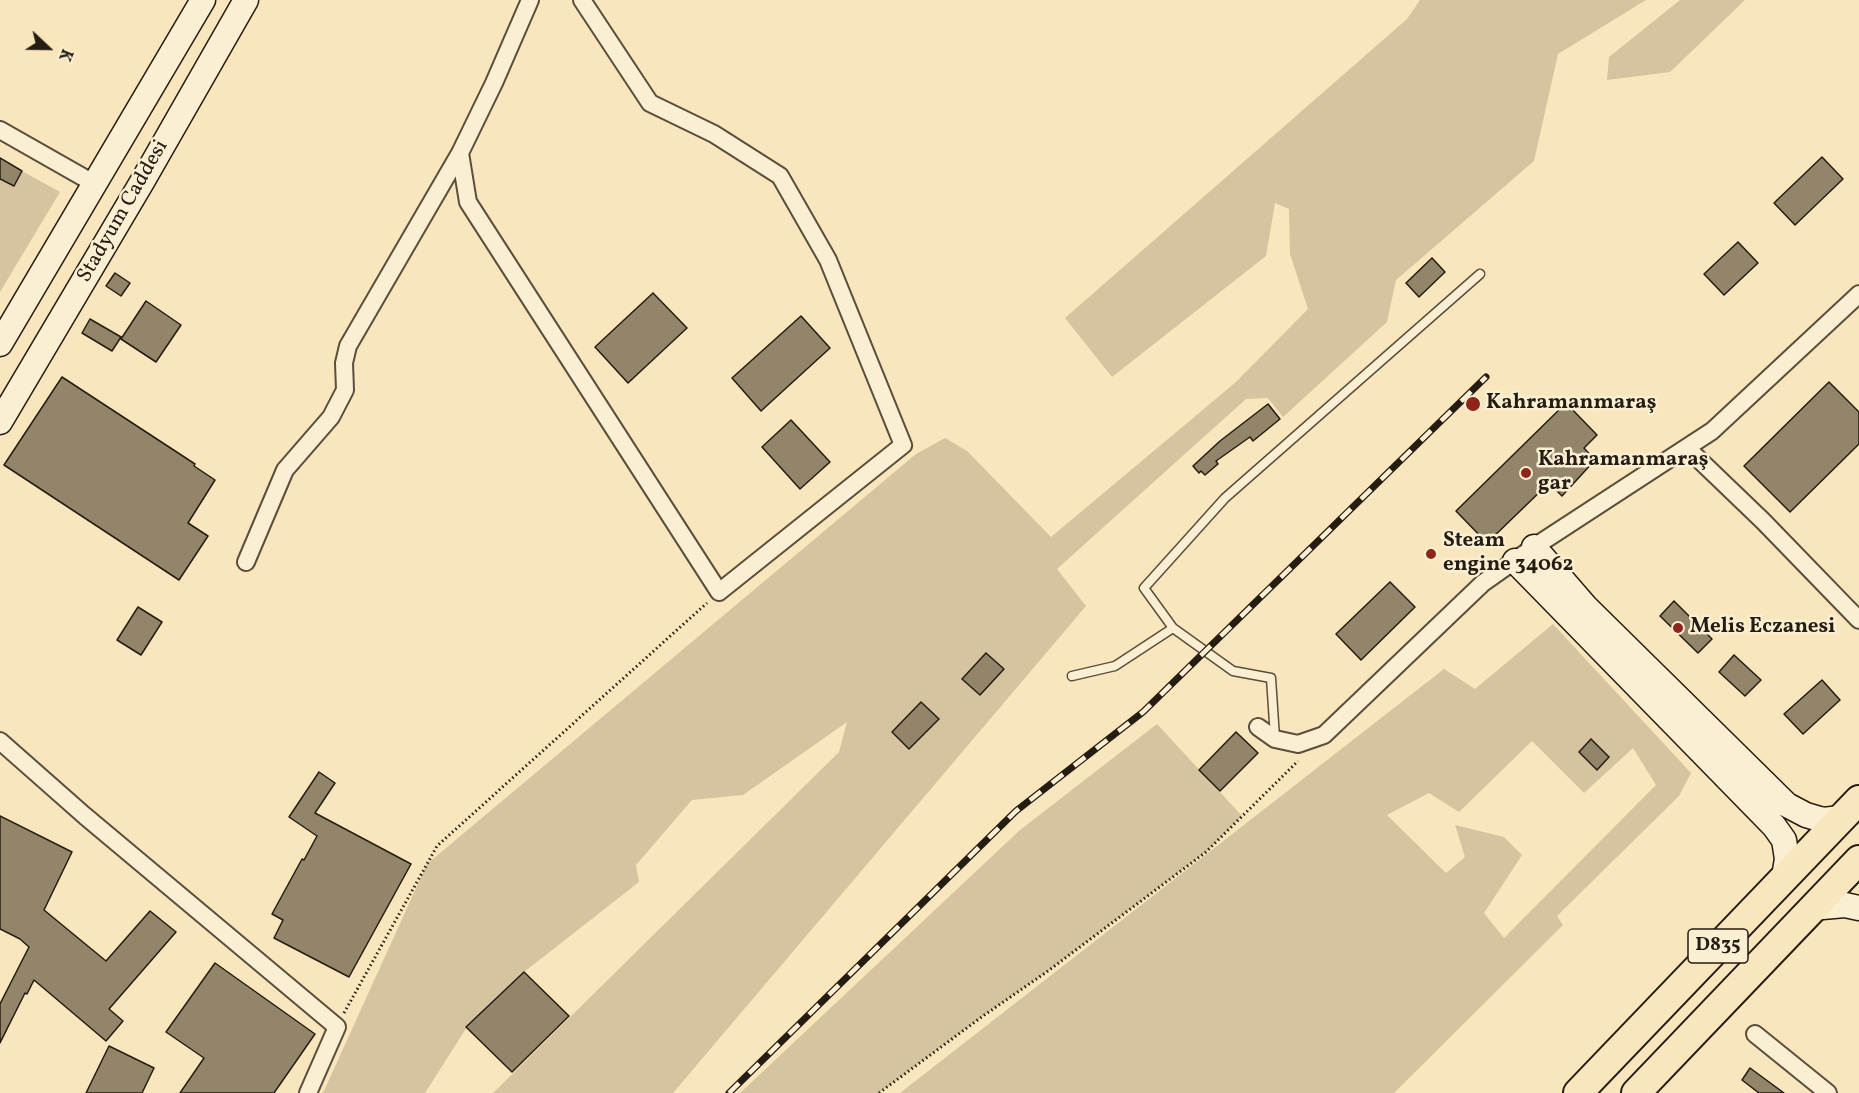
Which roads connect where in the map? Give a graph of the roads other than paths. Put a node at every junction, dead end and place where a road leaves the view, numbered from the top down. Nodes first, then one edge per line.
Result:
1 (203, 0) edge
2 (246, 0) edge
3 (530, 0) edge
4 (582, 0) edge
5 (0, 130) edge
6 (460, 153) junction
7 (92, 190) junction
8 (115, 228) junction
9 (1480, 274) dead end
10 (1859, 294) edge
11 (0, 344) edge
12 (0, 422) edge
13 (1687, 448) junction
14 (1525, 554) junction
15 (246, 561) dead end
16 (1859, 620) edge
17 (1173, 628) junction
18 (1072, 676) dead end
19 (1258, 727) dead end
20 (1275, 739) junction
21 (0, 741) edge
22 (1850, 809) edge
23 (1859, 860) edge
24 (1784, 877) junction
25 (1811, 908) junction
26 (1859, 908) edge
27 (1755, 1034) dead end
28 (308, 1093) edge
29 (1578, 1093) edge
30 (1635, 1093) edge
31 (1828, 1093) edge

1 - 7 main road, Stadyum Caddesi
2 - 8 main road, Stadyum Caddesi
3 - 6 street
4 - 6 street
5 - 7 street
6 - 15 street
7 - 8 main road
7 - 11 main road, Stadyum Caddesi
8 - 12 main road, Stadyum Caddesi
9 - 17 lane
10 - 13 street
13 - 14 street
13 - 16 street
14 - 20 street
14 - 22 main road
14 - 24 main road
17 - 18 lane
17 - 20 lane
19 - 20 street
21 - 28 street
22 - 24 highway, D835
23 - 25 highway, D835
24 - 29 highway, D835
25 - 26 main road
25 - 30 highway, D835
27 - 31 street

